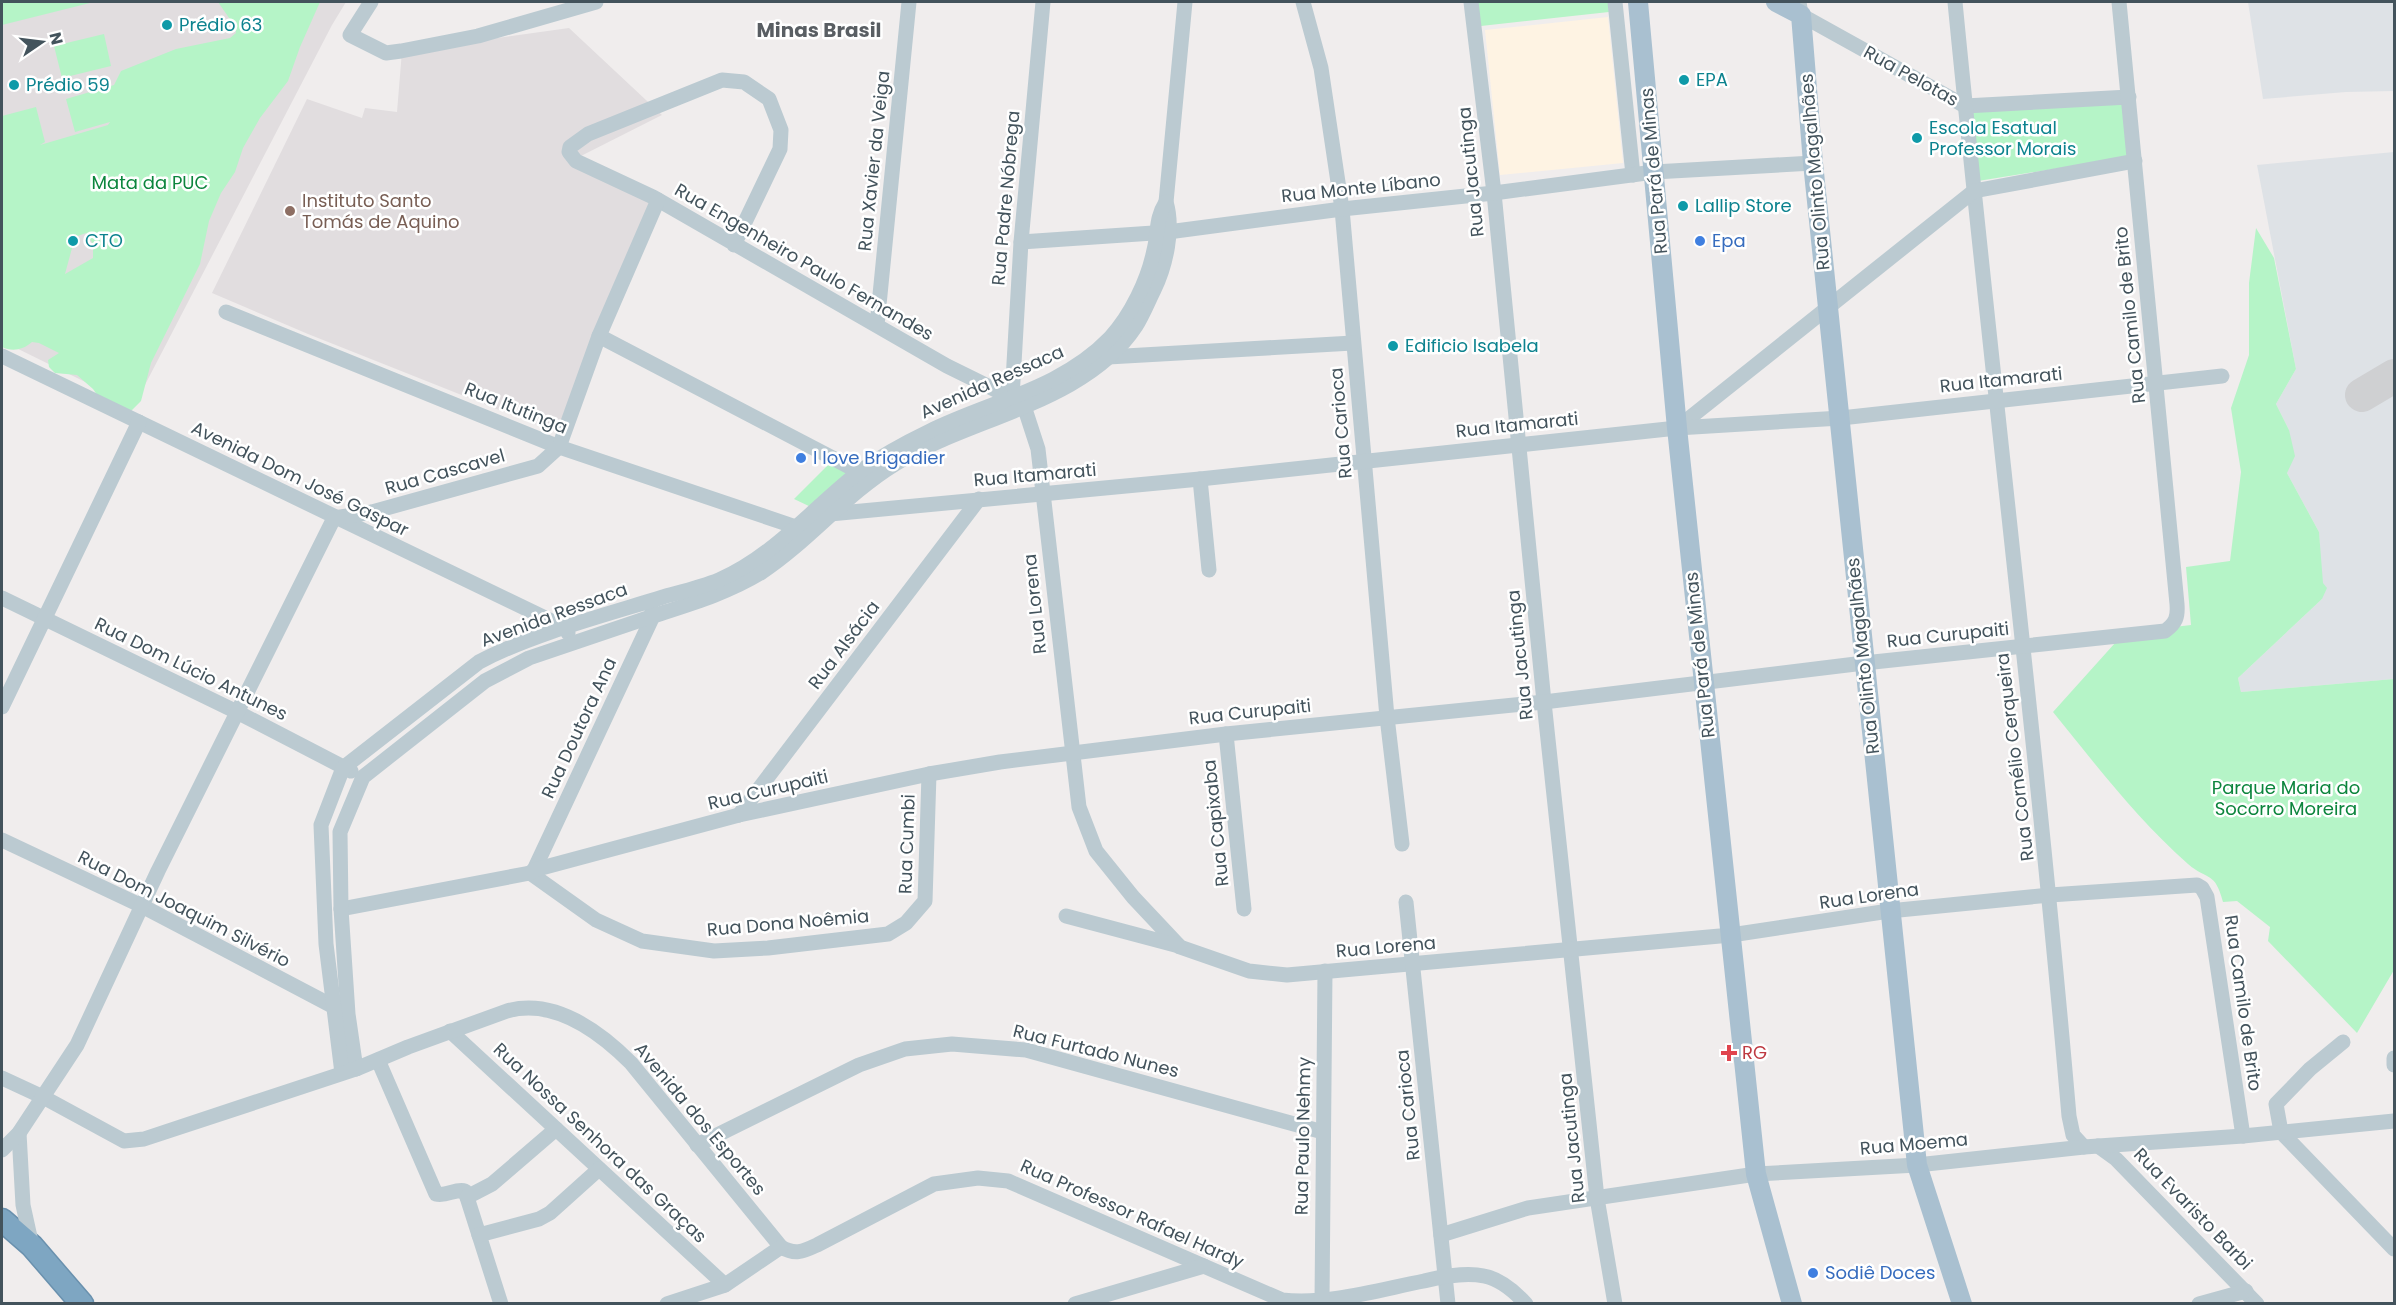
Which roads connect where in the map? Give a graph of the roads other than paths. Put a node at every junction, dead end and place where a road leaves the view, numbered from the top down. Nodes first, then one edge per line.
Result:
1 (371, 2) edge
2 (596, 2) edge
3 (909, 2) edge
4 (1043, 2) edge
5 (1185, 2) edge
6 (1303, 2) edge
7 (1471, 2) edge
8 (1615, 2) edge
9 (1638, 2) edge
10 (1776, 2) edge
11 (1955, 2) edge
12 (2119, 2) edge
13 (1800, 8) edge
14 (2129, 97) junction
15 (1965, 106) junction
16 (2135, 161) junction
17 (1813, 163) junction
18 (1654, 172) junction
19 (1633, 175) junction
20 (1974, 191) junction
21 (1494, 194) junction
22 (658, 200) junction
23 (1342, 209) junction
24 (1162, 233) junction
25 (1021, 242) junction
26 (734, 245) junction
27 (1828, 306) junction
28 (226, 312) dead end
29 (877, 325) junction
30 (599, 336) junction
31 (1353, 344) junction
32 (2, 356) edge
33 (1108, 357) junction
34 (2222, 376) dead end
35 (2157, 383) junction
36 (1995, 400) junction
37 (1018, 402) junction
38 (1841, 418) junction
39 (139, 422) junction
40 (1677, 428) junction
41 (1519, 443) junction
42 (559, 447) junction
43 (1364, 462) junction
44 (866, 476) junction
45 (1200, 479) junction
46 (1042, 495) junction
47 (979, 499) junction
48 (825, 510) junction
49 (334, 518) junction
50 (796, 527) junction
51 (1209, 570) dead end
52 (2, 598) edge
53 (651, 609) junction
54 (43, 618) junction
55 (2174, 624) joint
56 (566, 628) junction
57 (572, 644) junction
58 (2022, 647) junction
59 (1864, 663) junction
60 (1703, 684) junction
61 (1544, 702) junction
62 (2, 707) edge
63 (237, 712) junction
64 (1387, 717) junction
65 (1226, 734) junction
66 (1071, 754) junction
67 (344, 768) junction
68 (929, 774) junction
69 (363, 777) junction
70 (739, 815) junction
71 (2, 840) edge
72 (1402, 844) dead end
73 (532, 871) junction
74 (2191, 884) joint
75 (2050, 895) junction
76 (1406, 902) dead end
77 (142, 906) junction
78 (341, 909) junction
79 (1244, 909) dead end
80 (1889, 911) junction
81 (1066, 916) dead end
82 (888, 934) joint
83 (1731, 935) junction
84 (1180, 947) junction
85 (1572, 949) junction
86 (1413, 965) junction
87 (1325, 971) junction
88 (333, 1008) junction
89 (348, 1014) junction
90 (450, 1031) junction
91 (352, 1042) junction
92 (2343, 1042) dead end
93 (2394, 1059) edge
94 (378, 1060) junction
95 (2394, 1065) edge
96 (349, 1071) junction
97 (2, 1078) edge
98 (43, 1097) junction
99 (2394, 1121) edge
100 (556, 1129) junction
101 (1323, 1132) junction
102 (2281, 1132) junction
103 (19, 1133) junction
104 (2243, 1136) junction
105 (697, 1145) junction
106 (2091, 1146) junction
107 (2, 1150) edge
108 (1917, 1165) junction
109 (598, 1169) junction
110 (1756, 1174) junction
111 (467, 1197) junction
112 (1597, 1198) junction
113 (2, 1220) edge
114 (479, 1235) junction
115 (1441, 1235) junction
116 (32, 1246) junction
117 (781, 1247) junction
118 (2394, 1249) edge
119 (1204, 1266) junction
120 (1444, 1276) junction
121 (724, 1284) junction
122 (2246, 1291) junction
123 (1322, 1301) junction
124 (82, 1304) edge
125 (501, 1304) edge
126 (668, 1304) edge
127 (1075, 1304) edge
128 (1448, 1304) edge
129 (1526, 1304) edge
130 (1615, 1304) edge
131 (1792, 1304) edge
132 (1962, 1304) edge
133 (2199, 1304) edge
134 (2257, 1304) edge

1 - 2 street
3 - 29 street, Rua Xavier da Veiga
4 - 25 street, Rua Padre Nóbrega
5 - 24 street, Avenida Ressaca
6 - 23 street, Rua Carioca
7 - 21 street, Rua Jacutinga
8 - 19 street, Rua Pará de Minas
9 - 18 main road, Rua Pará de Minas
10 - 13 main road, Rua Pelotas
11 - 15 street, Rua Cornélio Cerqueira
12 - 14 street, Rua Camilo de Brito
13 - 15 street, Rua Pelotas
13 - 17 main road, Rua Olinto Magalhães
14 - 15 street, Rua Pelotas
14 - 16 street, Rua Camilo de Brito
15 - 20 street, Rua Cornélio Cerqueira
16 - 20 street
16 - 35 street, Rua Camilo de Brito
17 - 18 street, Rua Monte Líbano
17 - 27 main road, Rua Olinto Magalhães
18 - 19 street, Rua Monte Líbano
18 - 40 main road, Rua Pará de Minas
19 - 21 street, Rua Monte Líbano
20 - 27 street
20 - 36 street, Rua Cornélio Cerqueira
21 - 23 street, Rua Monte Líbano
21 - 41 street, Rua Jacutinga
22 - 26 street, Rua Engenheiro Paulo Fernandes
22 - 26 street, Rua Engenheiro Paulo Fernandes
22 - 30 street
23 - 24 street, Rua Monte Líbano
23 - 31 street, Rua Carioca
24 - 25 street, Rua Monte Líbano
24 - 33 street, Avenida Ressaca
24 - 37 street, Avenida Ressaca
25 - 37 street, Rua Padre Nóbrega
26 - 29 street, Rua Engenheiro Paulo Fernandes
27 - 38 main road, Rua Olinto Magalhães
27 - 40 street
28 - 42 street, Rua Itutinga
29 - 37 street, Rua Engenheiro Paulo Fernandes
30 - 42 street
30 - 44 street
31 - 33 street
31 - 43 street, Rua Carioca
32 - 39 street, Avenida Dom José Gaspar
33 - 37 street, Avenida Ressaca
34 - 35 street, Rua Itamarati
35 - 36 street, Rua Itamarati
35 - 55 street, Rua Camilo de Brito
36 - 38 street, Rua Itamarati
36 - 58 street, Rua Cornélio Cerqueira
37 - 44 street, Avenida Ressaca
37 - 46 street, Rua Lorena
38 - 40 street, Rua Itamarati
38 - 59 main road, Rua Olinto Magalhães
39 - 49 street, Avenida Dom José Gaspar
39 - 54 street
40 - 41 street, Rua Itamarati
40 - 60 main road, Rua Pará de Minas
41 - 43 street, Rua Itamarati
41 - 61 street, Rua Jacutinga
42 - 49 street, Rua Cascavel
42 - 50 street, Rua Itutinga
43 - 45 street, Rua Itamarati
43 - 64 street, Rua Carioca
44 - 48 street, Avenida Ressaca
45 - 46 street, Rua Itamarati
45 - 51 street
46 - 47 street, Rua Itamarati
46 - 66 street, Rua Lorena
47 - 48 street, Rua Itamarati
47 - 70 street, Rua Alsácia
48 - 50 street, Avenida Ressaca
48 - 53 street, Avenida Ressaca
49 - 56 street, Avenida Dom José Gaspar
49 - 63 street
50 - 53 street, Avenida Ressaca
52 - 54 street, Rua Dom Lúcio Antunes
53 - 56 street, Avenida Ressaca
53 - 57 street, Avenida Ressaca
53 - 73 street, Rua Doutora Ana
54 - 62 street
54 - 63 street, Rua Dom Lúcio Antunes
55 - 58 street, Rua Curupaiti
56 - 57 street
56 - 67 street, Avenida Ressaca
57 - 69 street, Avenida Ressaca
58 - 59 street, Rua Curupaiti
58 - 75 street, Rua Cornélio Cerqueira
59 - 60 street, Rua Curupaiti
59 - 80 main road, Rua Olinto Magalhães
60 - 61 street, Rua Curupaiti
60 - 83 main road, Rua Pará de Minas
61 - 64 street, Rua Curupaiti
61 - 85 street, Rua Jacutinga
63 - 67 street, Rua Dom Lúcio Antunes
63 - 77 street
64 - 65 street, Rua Curupaiti
64 - 72 street, Rua Carioca
65 - 66 street, Rua Curupaiti
65 - 79 street, Rua Capixaba
66 - 68 street, Rua Curupaiti
66 - 84 street, Rua Lorena
67 - 69 street, Rua Dom Lúcio Antunes
67 - 88 street, Avenida Ressaca
68 - 70 street, Rua Curupaiti
68 - 82 street, Rua Cumbi
69 - 78 street, Avenida Ressaca
70 - 73 street, Rua Curupaiti
71 - 77 street, Rua Dom Joaquim Silvério
73 - 78 street, Rua Curupaiti
73 - 82 street, Rua Dona Noêmia
74 - 75 street, Rua Lorena
74 - 104 street, Rua Camilo de Brito
75 - 80 street, Rua Lorena
75 - 106 street, Rua Cornélio Cerqueira
76 - 86 street, Rua Carioca
77 - 88 street, Rua Dom Joaquim Silvério
77 - 98 street
78 - 89 street, Avenida Ressaca
80 - 83 street, Rua Lorena
80 - 108 main road, Rua Olinto Magalhães
81 - 84 street
83 - 85 street, Rua Lorena
83 - 110 main road, Rua Pará de Minas
84 - 87 street, Rua Lorena
85 - 86 street, Rua Lorena
85 - 112 street, Rua Jacutinga
86 - 87 street, Rua Lorena
86 - 115 street, Rua Carioca
87 - 101 street, Rua Paulo Nehmy
88 - 89 street, Rua Dom Joaquim Silvério
88 - 96 street, Avenida Ressaca
89 - 91 street, Avenida Ressaca
90 - 94 street, Avenida dos Esportes
90 - 100 street, Rua Nossa Senhora das Graças
90 - 105 street, Avenida dos Esportes
91 - 94 street
91 - 96 street, Avenida Ressaca
92 - 102 street
93 - 95 street
94 - 96 street, Avenida dos Esportes
94 - 111 street
96 - 98 street, Avenida dos Esportes
97 - 98 street
98 - 103 street
99 - 102 street, Rua Moema
100 - 109 street, Rua Nossa Senhora das Graças
100 - 111 street
101 - 105 street, Rua Furtado Nunes
101 - 123 street, Rua Paulo Nehmy
102 - 104 street, Rua Moema
102 - 118 street
103 - 107 street
103 - 116 street
104 - 106 street, Rua Moema
105 - 117 street, Avenida dos Esportes
106 - 108 street, Rua Moema
106 - 122 street, Rua Evaristo Barbi
108 - 110 street, Rua Moema
108 - 132 main road, Rua Olinto Magalhães
109 - 114 street
109 - 121 street, Rua Nossa Senhora das Graças
110 - 112 street, Rua Moema
110 - 131 main road, Rua Pará de Minas
111 - 114 street
112 - 115 street, Rua Moema
112 - 130 street, Rua Jacutinga
113 - 116 highway
114 - 125 street
115 - 120 street, Rua Carioca
116 - 124 highway
117 - 119 street, Rua Professor Rafael Hardy
117 - 121 street
119 - 123 street, Rua Professor Rafael Hardy
119 - 127 street
120 - 123 street, Rua Professor Rafael Hardy
120 - 128 street, Rua Carioca
120 - 129 street, Rua Professor Rafael Hardy
121 - 126 street
122 - 133 street
122 - 134 street, Rua Evaristo Barbi

